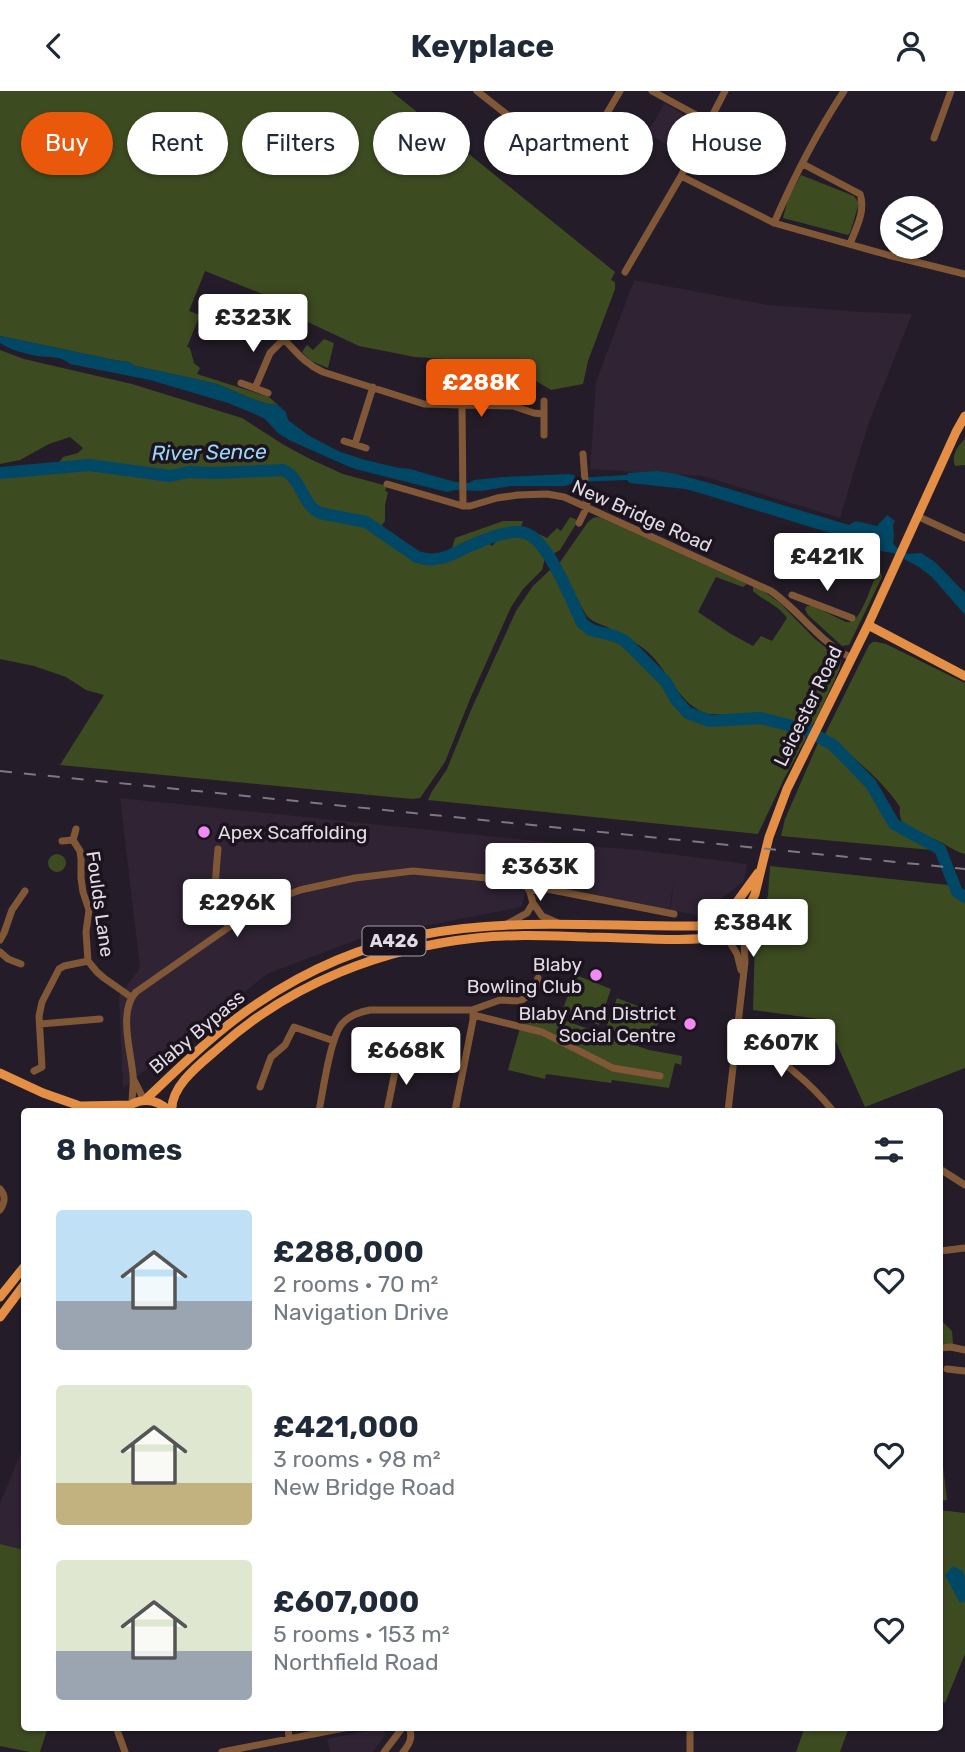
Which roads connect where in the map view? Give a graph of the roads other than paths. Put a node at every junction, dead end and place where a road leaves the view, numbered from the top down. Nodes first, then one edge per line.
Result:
1 (477, 91) edge
2 (620, 91) edge
3 (652, 91) edge
4 (725, 91) edge
5 (844, 91) edge
6 (951, 91) edge
7 (691, 112) edge
8 (714, 112) edge
9 (934, 138) dead end
10 (803, 164) junction
11 (681, 176) joint
12 (774, 223) junction
13 (850, 244) junction
14 (625, 272) dead end
15 (965, 274) edge
16 (254, 323) dead end
17 (283, 339) junction
18 (241, 383) dead end
19 (373, 387) junction
20 (255, 388) junction
21 (268, 393) dead end
22 (544, 401) dead end
23 (462, 405) junction
24 (544, 414) junction
25 (965, 416) edge
26 (544, 435) dead end
27 (344, 441) dead end
28 (355, 444) junction
29 (366, 448) dead end
30 (583, 454) dead end
31 (387, 484) dead end
32 (463, 502) junction
33 (587, 507) junction
34 (917, 516) junction
35 (579, 523) dead end
36 (965, 538) edge
37 (792, 595) dead end
38 (804, 600) junction
39 (793, 609) junction
40 (852, 618) dead end
41 (868, 625) junction
42 (852, 658) junction
43 (965, 676) edge
44 (76, 829) dead end
45 (73, 840) junction
46 (62, 841) dead end
47 (218, 849) dead end
48 (762, 865) junction
49 (25, 891) dead end
50 (530, 892) junction
51 (19, 901) junction
52 (533, 903) junction
53 (27, 906) dead end
54 (638, 907) junction
55 (674, 913) dead end
56 (636, 917) dead end
57 (724, 918) junction
58 (562, 925) junction
59 (503, 926) junction
60 (229, 927) junction
61 (741, 927) junction
62 (726, 936) junction
63 (0, 940) edge
64 (0, 952) edge
65 (88, 961) junction
66 (21, 964) dead end
67 (538, 978) dead end
68 (742, 978) junction
69 (131, 997) junction
70 (472, 1012) junction
71 (100, 1020) dead end
72 (285, 1022) dead end
73 (40, 1024) junction
74 (294, 1027) junction
75 (737, 1033) junction
76 (334, 1041) junction
77 (398, 1057) dead end
78 (34, 1071) dead end
79 (0, 1073) edge
80 (660, 1076) dead end
81 (134, 1079) junction
82 (264, 1083) dead end
83 (144, 1100) junction
84 (80, 1106) junction
85 (128, 1107) edge
86 (84, 1108) edge
87 (166, 1108) edge
88 (171, 1108) edge
89 (320, 1108) edge
90 (388, 1108) edge
91 (456, 1108) edge
92 (728, 1108) edge
93 (830, 1108) edge
94 (943, 1170) edge
95 (965, 1185) edge
96 (0, 1189) edge
97 (0, 1210) edge
98 (965, 1248) edge
99 (943, 1251) edge
100 (21, 1271) edge
101 (21, 1289) edge
102 (0, 1297) edge
103 (0, 1317) edge
104 (943, 1347) edge
105 (965, 1350) edge
106 (947, 1369) dead end
107 (965, 1371) edge
108 (117, 1731) edge
109 (288, 1731) edge
110 (327, 1731) edge
111 (400, 1731) edge
112 (411, 1731) edge
113 (690, 1731) edge
114 (289, 1738) junction
115 (125, 1752) edge
116 (222, 1752) edge
117 (384, 1752) edge
118 (403, 1752) edge
119 (691, 1752) edge

1 - 2 street
3 - 7 street
4 - 8 street
5 - 10 street
6 - 9 street
10 - 12 street
10 - 13 street
11 - 12 street
11 - 14 street
12 - 13 street
13 - 15 street
16 - 17 street
17 - 19 street
17 - 20 street
18 - 20 street
19 - 23 street
19 - 28 street
20 - 21 street
22 - 24 street
23 - 24 street
23 - 32 street
24 - 26 street
25 - 34 main road
27 - 28 street
28 - 29 street
30 - 33 street
31 - 32 street, New Bridge Road
32 - 33 street, New Bridge Road
33 - 35 street
33 - 39 street, New Bridge Road
34 - 36 street
34 - 41 main road, Leicester Road
37 - 38 street
38 - 39 street
38 - 40 street
39 - 42 street, New Bridge Road
41 - 42 main road, Leicester Road
41 - 43 main road
42 - 48 main road, Leicester Road
44 - 45 street, Foulds Lane
45 - 46 street, Foulds Lane
45 - 65 street, Foulds Lane
47 - 60 street
48 - 57 main road, Leicester Road
48 - 61 main road, Leicester Road
49 - 51 street
50 - 52 street
50 - 54 street
50 - 60 street
51 - 53 street
51 - 63 street
52 - 58 street
52 - 59 street
54 - 55 street
54 - 56 street
57 - 58 main road, Blaby Bypass / A426
57 - 61 main road
57 - 62 main road
58 - 59 main road, Blaby Bypass / A426
59 - 83 main road, Blaby Bypass / A426
60 - 69 street
61 - 62 main road
61 - 68 street, Leicester Road
62 - 68 street, Leicester Road
62 - 88 main road, Blaby Bypass / A426
64 - 66 street
65 - 69 street, Foulds Lane
65 - 73 street
67 - 70 street
68 - 75 street, Leicester Road
69 - 81 street
70 - 76 street
70 - 80 street
70 - 91 street
71 - 73 street
72 - 74 street
73 - 78 street
74 - 76 street
74 - 82 street
75 - 92 street, Leicester Road
75 - 93 street
76 - 89 street
77 - 90 street
79 - 84 main road
81 - 83 street
81 - 85 street
83 - 85 main road
83 - 87 main road
84 - 85 main road
84 - 86 main road
94 - 95 street
96 - 97 street
98 - 99 street
100 - 102 main road
101 - 103 main road
104 - 105 street
106 - 107 street
108 - 115 street
109 - 114 street
110 - 114 street
111 - 117 street
112 - 118 street
113 - 119 street
114 - 116 street

